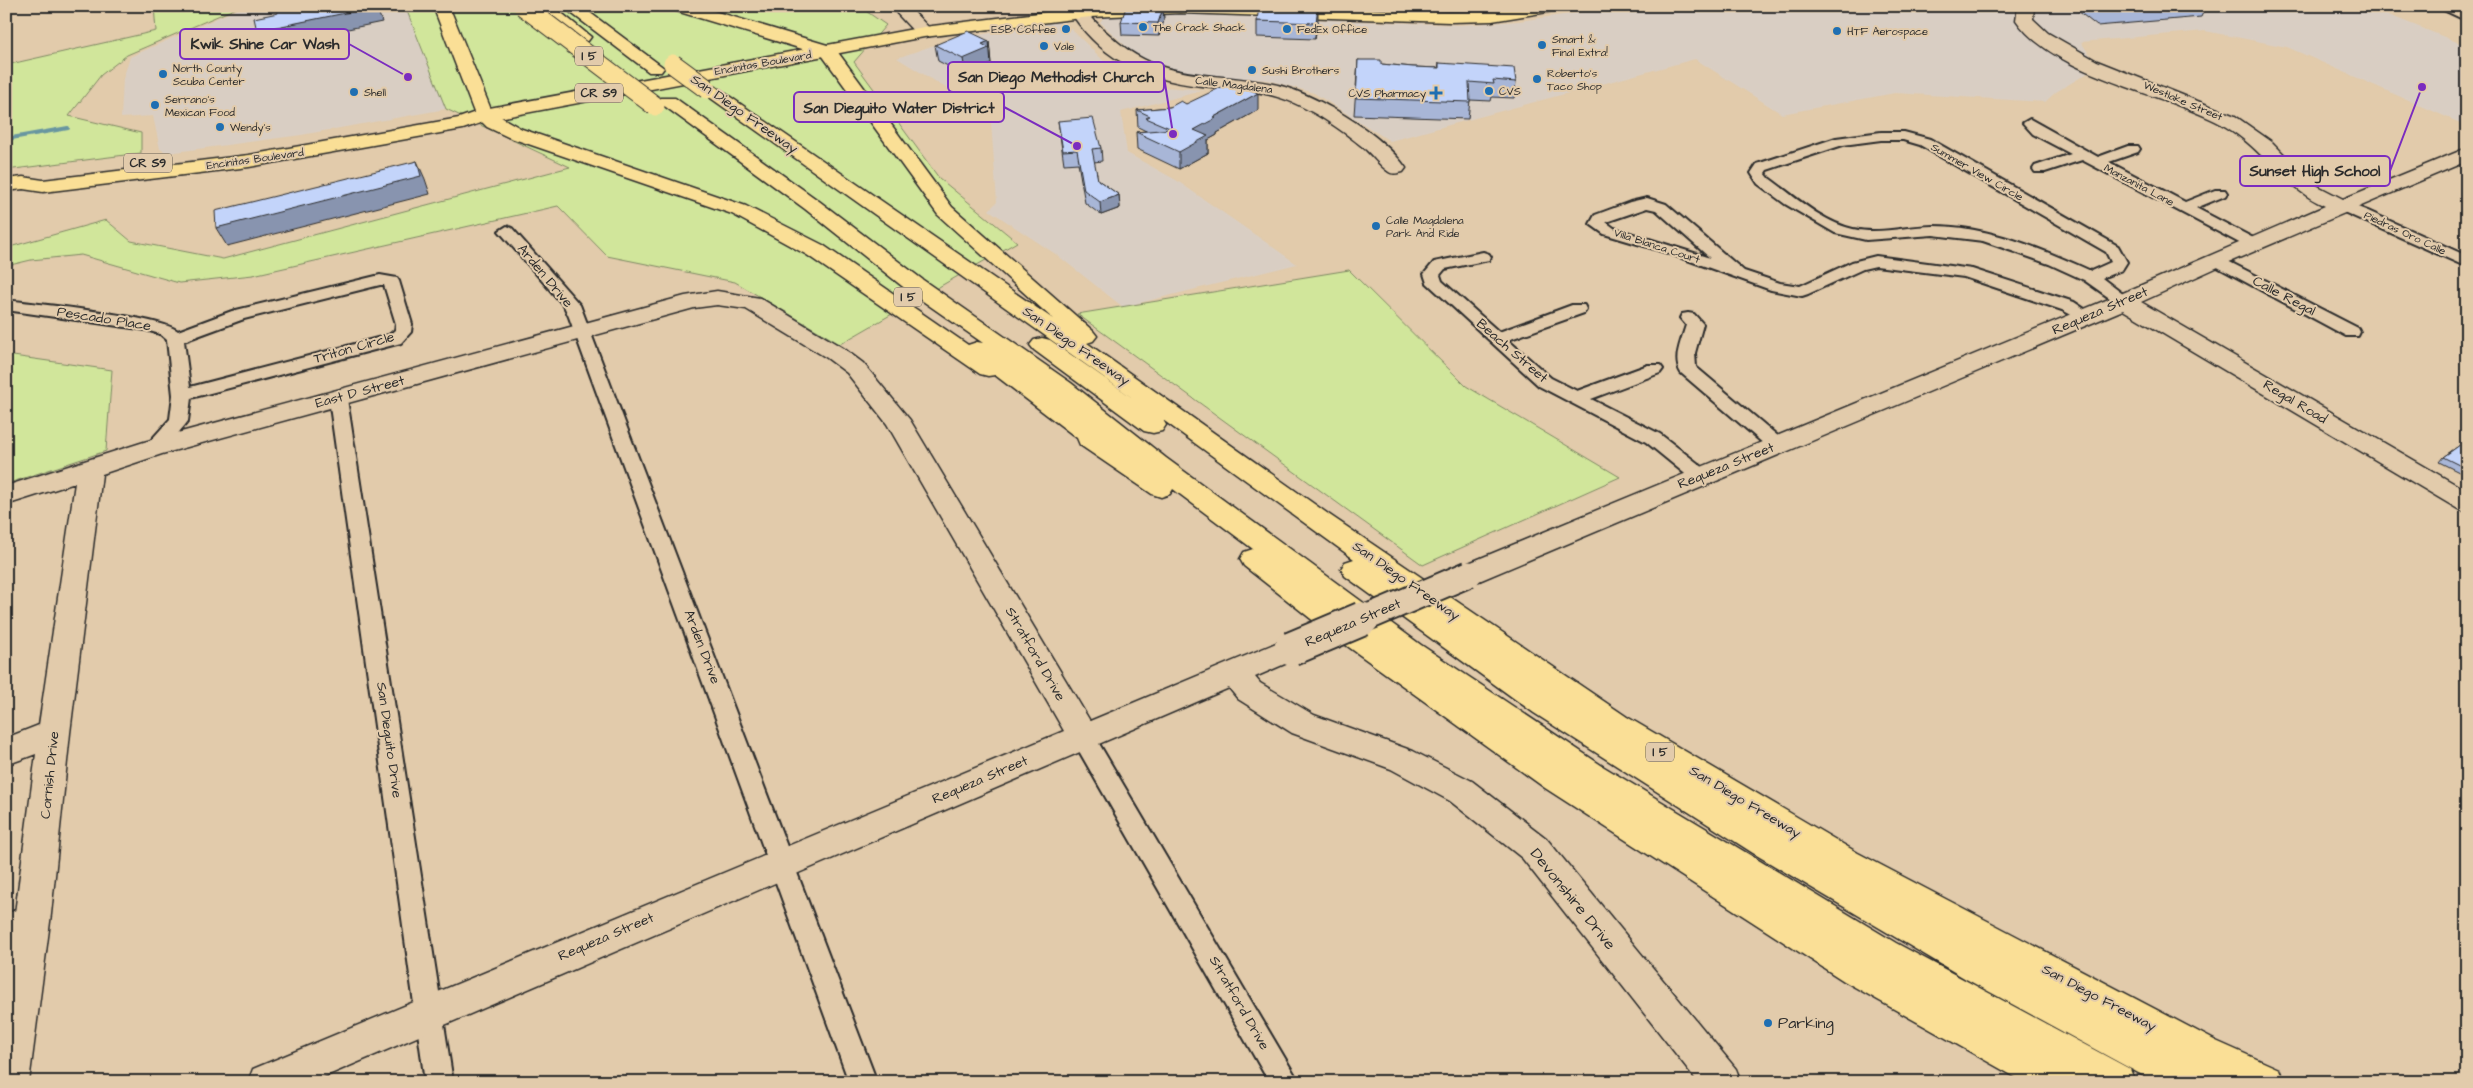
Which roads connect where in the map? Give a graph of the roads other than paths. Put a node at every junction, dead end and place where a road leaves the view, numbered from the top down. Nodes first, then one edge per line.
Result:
1 (441, 6) edge
2 (523, 6) edge
3 (542, 6) edge
4 (570, 6) edge
5 (593, 6) edge
6 (679, 6) edge
7 (898, 6) edge
8 (1048, 6) edge
9 (1432, 6) edge
10 (1554, 6) edge
11 (2026, 6) edge
12 (2442, 6) edge
13 (1076, 9) edge
14 (1516, 11) junction
15 (2467, 17) edge
16 (924, 32) junction
17 (828, 51) junction
18 (664, 66) junction
19 (680, 97) junction
20 (484, 115) junction
21 (2030, 124) dead end
22 (2133, 150) dead end
23 (2467, 154) edge
24 (2082, 155) junction
25 (2096, 162) junction
26 (1396, 168) dead end
27 (2040, 169) dead end
28 (15, 184) edge
29 (2220, 193) dead end
30 (2342, 206) junction
31 (2183, 208) junction
32 (507, 231) dead end
33 (2253, 244) junction
34 (1483, 257) dead end
35 (2216, 260) junction
36 (2467, 262) edge
37 (1738, 274) junction
38 (2090, 276) junction
39 (717, 298) joint
40 (2124, 301) junction
41 (6, 304) edge
42 (1578, 309) dead end
43 (2087, 316) junction
44 (1688, 318) dead end
45 (583, 331) junction
46 (2352, 332) dead end
47 (175, 338) junction
48 (1497, 338) junction
49 (1093, 358) junction
50 (1654, 369) dead end
51 (182, 395) junction
52 (1576, 398) junction
53 (338, 399) junction
54 (188, 429) junction
55 (1778, 446) junction
56 (90, 468) junction
57 (1702, 477) junction
58 (1161, 489) junction
59 (6, 496) edge
60 (2467, 503) edge
61 (1233, 673) junction
62 (54, 733) junction
63 (1083, 736) junction
64 (6, 752) edge
65 (783, 863) junction
66 (20, 920) edge
67 (430, 1012) junction
68 (10, 1082) edge
69 (267, 1082) edge
70 (439, 1082) edge
71 (863, 1082) edge
72 (1285, 1082) edge
73 (1722, 1082) edge
74 (2062, 1082) edge
75 (2116, 1082) edge
76 (2193, 1082) edge
77 (2265, 1082) edge

1 - 20 main road
2 - 19 main road, San Diego Freeway / I 5, bridge
3 - 19 main road
4 - 18 main road
5 - 18 main road
6 - 17 main road
7 - 16 street
8 - 16 main road, Encinitas Boulevard / CR S9
9 - 14 main road, Encinitas Boulevard / CR S9
10 - 14 main road, Encinitas Boulevard / CR S9
11 - 30 street, Westlake Street
12 - 15 street
13 - 14 main road, Encinitas Boulevard / CR S9
13 - 16 main road, Encinitas Boulevard / CR S9
13 - 26 street, Calle Magdalena
16 - 17 main road, Encinitas Boulevard / CR S9
17 - 20 main road, Encinitas Boulevard / CR S9
17 - 49 main road
18 - 19 main road
19 - 49 main road, San Diego Freeway / I 5
19 - 58 main road, San Diego Freeway / I 5
19 - 75 main road
19 - 76 main road
20 - 28 main road, Encinitas Boulevard / CR S9
20 - 58 main road
21 - 24 street, Manzanita Lane
22 - 25 street, Manzanita Lane
23 - 30 street, Requeza Street
24 - 25 street, Manzanita Lane
24 - 27 street
25 - 31 street, Manzanita Lane
29 - 31 street, Manzanita Lane
30 - 33 street, Requeza Street
30 - 36 street, Piedras Oro Calle
31 - 33 street, Manzanita Lane
32 - 45 street, Arden Drive
33 - 35 street, Requeza Street
34 - 48 street, Beach Street
35 - 40 street, Requeza Street
35 - 46 street, Calle Regal
37 - 37 street, Villa Blanca Court
37 - 43 street, Villa Blanca Court
38 - 38 street, Summer View Circle
38 - 40 street, Summer View Circle
39 - 45 street, East D Street
39 - 63 street, Stratford Drive
40 - 43 street, Requeza Street
40 - 60 street, Regal Road
41 - 47 street, Pescado Place
42 - 48 street
43 - 55 street, Requeza Street
44 - 55 street
45 - 53 street, East D Street
45 - 65 street, Arden Drive
47 - 51 street
47 - 51 street, Triton Circle
48 - 52 street, Beach Street
49 - 77 main road, San Diego Freeway / I 5
50 - 52 street
51 - 54 street
52 - 57 street, Beach Street
53 - 54 street, East D Street
53 - 67 street, San Dieguito Drive
54 - 56 street, East D Street
55 - 57 street, Requeza Street
56 - 59 street, East D Street
56 - 62 street, Cornish Drive
57 - 61 street, Requeza Street, bridge
58 - 74 main road, San Diego Freeway / I 5
61 - 63 street, Requeza Street
61 - 73 street, Devonshire Drive
62 - 64 street
62 - 66 street, Cornish Drive
63 - 65 street, Requeza Street
63 - 72 street, Stratford Drive
65 - 67 street, Requeza Street
65 - 71 street, Arden Drive
66 - 68 street, Cornish Drive
67 - 69 street, Requeza Street
67 - 70 street, San Dieguito Drive

